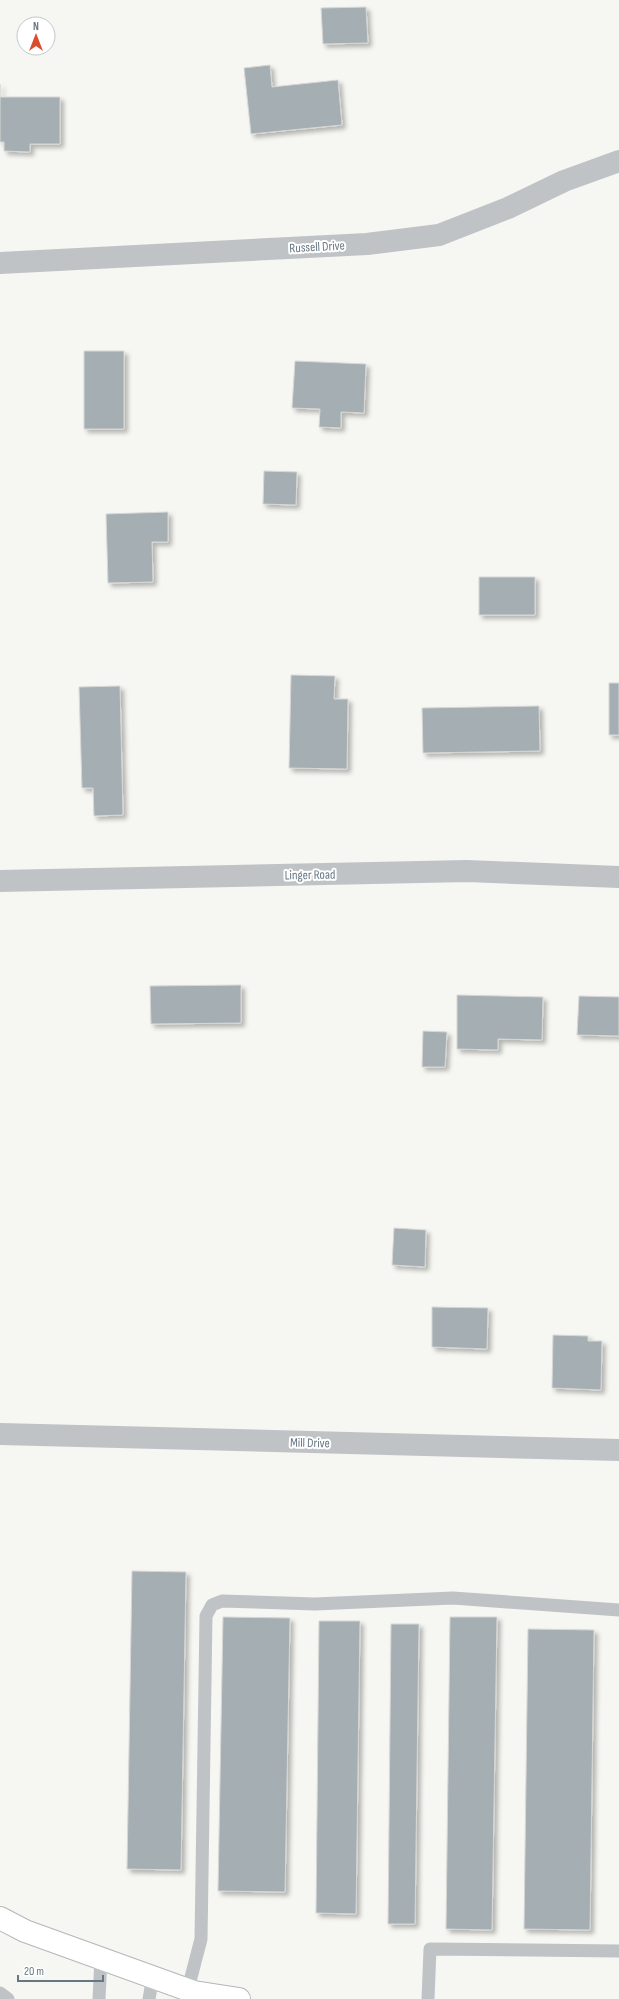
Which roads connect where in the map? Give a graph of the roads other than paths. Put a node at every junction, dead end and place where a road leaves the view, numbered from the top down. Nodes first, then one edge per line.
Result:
1 (619, 161) edge
2 (0, 263) edge
3 (619, 877) edge
4 (0, 882) edge
5 (0, 1434) edge
6 (619, 1450) edge
7 (619, 1610) edge
8 (0, 1918) edge
9 (619, 1951) edge
10 (101, 1958) junction
11 (153, 1976) junction
12 (188, 1989) junction
13 (0, 1993) edge
14 (8, 1999) edge
15 (98, 1999) edge
16 (149, 1999) edge
17 (239, 1999) edge
18 (428, 1999) edge

1 - 2 street, Russell Drive
3 - 4 street, Linger Road
5 - 6 street, Mill Drive
7 - 12 lane
8 - 10 street
9 - 18 lane
10 - 11 street
10 - 15 lane
11 - 12 street
11 - 16 lane
12 - 17 street
13 - 14 lane

